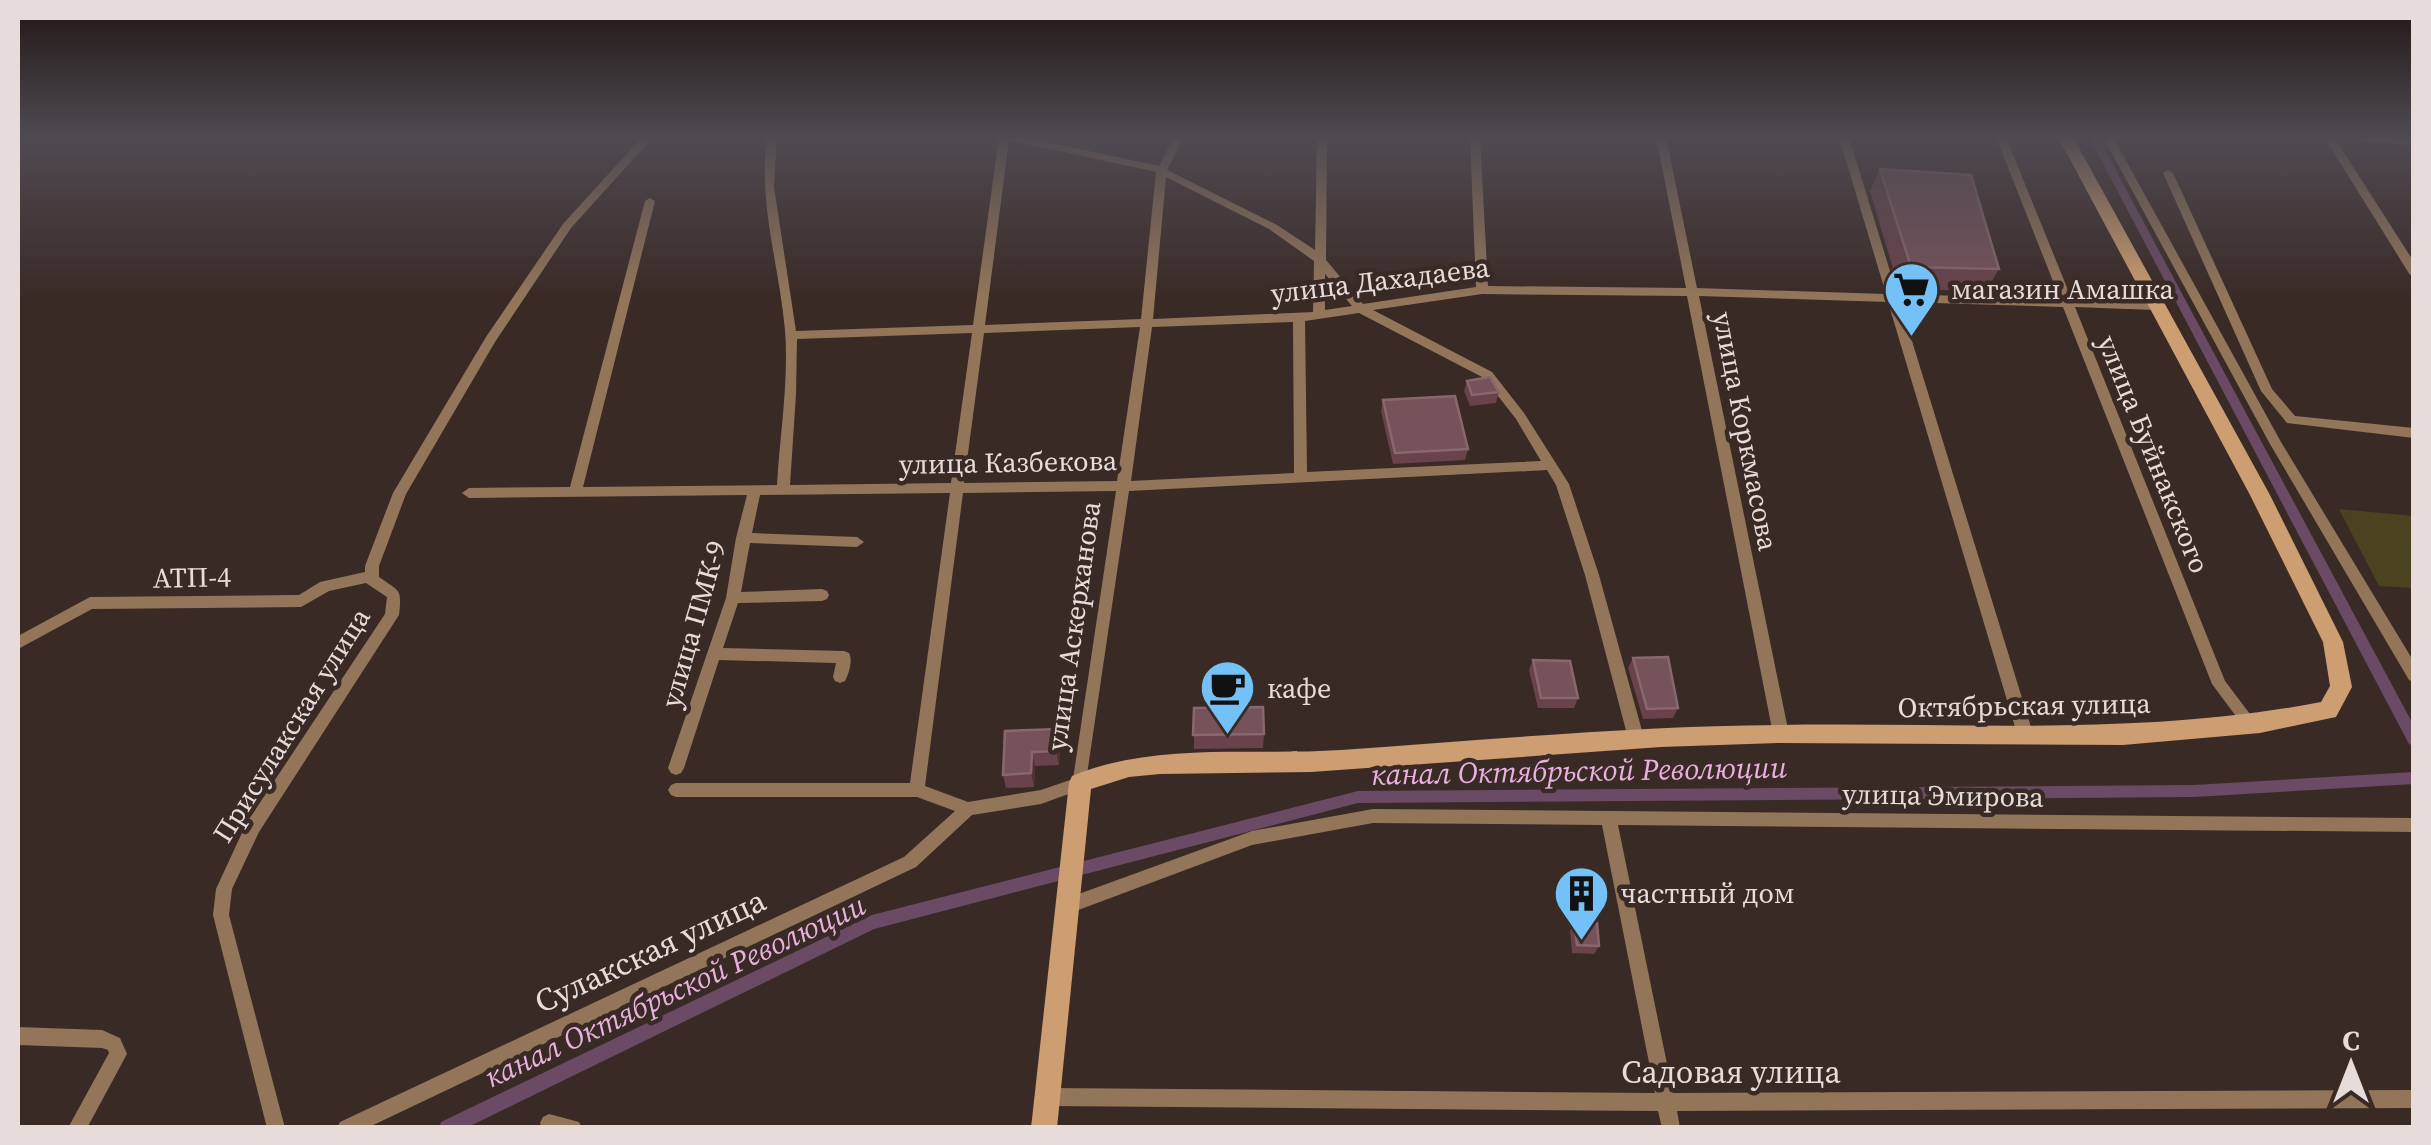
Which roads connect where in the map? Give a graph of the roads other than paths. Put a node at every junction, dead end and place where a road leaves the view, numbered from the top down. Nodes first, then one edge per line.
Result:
1 (599, 190) edge
2 (769, 190) edge
3 (998, 190) edge
4 (1159, 190) edge
5 (1200, 190) edge
6 (1320, 190) edge
7 (1478, 190) edge
8 (1672, 190) edge
9 (1860, 190) edge
10 (2022, 190) edge
11 (2093, 190) edge
12 (2137, 190) edge
13 (2176, 190) edge
14 (2362, 190) edge
15 (650, 202) dead end
16 (1318, 258) junction
17 (2414, 272) edge
18 (1482, 290) junction
19 (1694, 292) junction
20 (1894, 298) junction
21 (2067, 303) junction
22 (2156, 306) junction
23 (1360, 308) junction
24 (1320, 315) junction
25 (1299, 318) junction
26 (1147, 323) junction
27 (981, 326) junction
28 (791, 335) junction
29 (2414, 433) edge
30 (1547, 464) junction
31 (1301, 477) junction
32 (1124, 486) junction
33 (960, 488) junction
34 (754, 490) junction
35 (783, 490) junction
36 (575, 492) junction
37 (470, 493) dead end
38 (743, 538) junction
39 (857, 542) dead end
40 (372, 576) junction
41 (822, 595) dead end
42 (732, 598) junction
43 (18, 643) edge
44 (716, 654) junction
45 (2414, 676) edge
46 (840, 677) dead end
47 (2252, 726) junction
48 (1780, 734) junction
49 (1636, 738) junction
50 (2026, 738) junction
51 (676, 768) dead end
52 (1080, 783) junction
53 (676, 790) dead end
54 (917, 790) junction
55 (968, 810) junction
56 (1608, 817) junction
57 (2414, 825) edge
58 (1066, 899) junction
59 (18, 1036) edge
60 (1048, 1096) junction
61 (2414, 1099) edge
62 (1666, 1102) junction
63 (549, 1123) dead end
64 (77, 1128) edge
65 (276, 1128) edge
66 (346, 1128) edge
67 (573, 1128) edge
68 (1044, 1128) edge
69 (1671, 1128) edge

1 - 40 street, Присулакская улица
2 - 28 street
3 - 27 street
4 - 26 street, улица Аскерханова
5 - 16 street
6 - 16 street
7 - 18 street
8 - 19 street, улица Коркмасова
9 - 20 street
10 - 21 street, улица Буйнакского
11 - 22 street, Октябрьская улица
12 - 45 street
13 - 29 street
14 - 17 street
15 - 36 street
16 - 23 street
16 - 24 street
18 - 19 street, улица Дахадаева
18 - 23 street, улица Дахадаева
19 - 20 street, улица Дахадаева
19 - 48 street, улица Коркмасова
20 - 21 street, улица Дахадаева
20 - 50 street
21 - 22 street, улица Дахадаева
21 - 47 street, улица Буйнакского
22 - 47 street, Октябрьская улица
23 - 24 street, улица Дахадаева
23 - 30 street
24 - 25 street, улица Дахадаева
25 - 26 street, улица Дахадаева
25 - 31 street
26 - 27 street, улица Дахадаева
26 - 32 street, улица Аскерханова
27 - 28 street, улица Дахадаева
27 - 33 street
28 - 35 street
30 - 31 street, улица Казбекова
30 - 49 street
31 - 32 street, улица Казбекова
32 - 33 street, улица Казбекова
32 - 52 street, улица Аскерханова
33 - 35 street, улица Казбекова
33 - 54 street
34 - 35 street, улица Казбекова
34 - 36 street, улица Казбекова
34 - 38 street, улица ПМК-9
36 - 37 street, улица Казбекова
38 - 39 street
38 - 42 street, улица ПМК-9
40 - 43 street, АТП-4
40 - 65 street, Присулакская улица
41 - 42 street
42 - 44 street, улица ПМК-9
44 - 46 street
44 - 51 street, улица ПМК-9
47 - 50 street, Октябрьская улица
48 - 49 street, Октябрьская улица
48 - 50 street, Октябрьская улица
49 - 52 street, Октябрьская улица
52 - 55 street
52 - 58 street, улица Аскерханова
53 - 54 street
54 - 55 street
55 - 66 street, Сулакская улица
56 - 57 street, улица Эмирова
56 - 58 street, улица Эмирова
56 - 62 street
58 - 60 street, улица Аскерханова
59 - 64 street
60 - 62 street, Садовая улица
60 - 68 street, улица Аскерханова
61 - 62 street, Садовая улица
62 - 69 street
63 - 67 street

